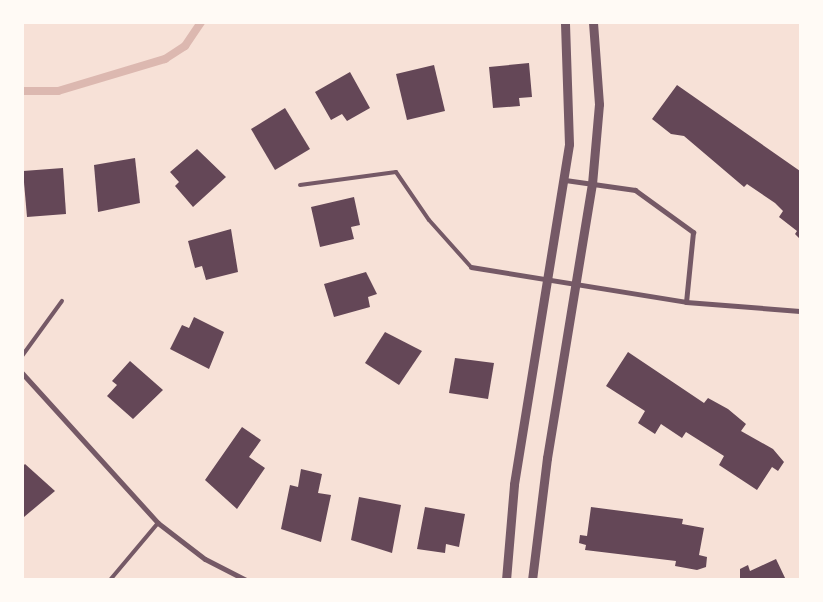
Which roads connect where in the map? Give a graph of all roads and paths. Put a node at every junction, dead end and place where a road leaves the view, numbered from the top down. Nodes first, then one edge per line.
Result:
1 (565, 22) edge
2 (593, 22) edge
3 (565, 180) junction
4 (300, 184) dead end
5 (592, 184) junction
6 (471, 267) joint
7 (546, 279) junction
8 (577, 284) junction
9 (62, 301) dead end
10 (686, 302) junction
11 (800, 311) edge
12 (22, 356) edge
13 (22, 372) edge
14 (158, 523) junction
15 (110, 580) edge
16 (246, 580) edge
17 (506, 580) edge
18 (532, 580) edge

1 - 3 street
2 - 5 street
3 - 5 street
3 - 7 street
4 - 6 lane
5 - 8 street
5 - 10 street
6 - 7 street
7 - 8 street
7 - 17 street
8 - 10 street
8 - 18 street
9 - 12 lane
10 - 11 street
13 - 14 street
14 - 15 lane
14 - 16 street

